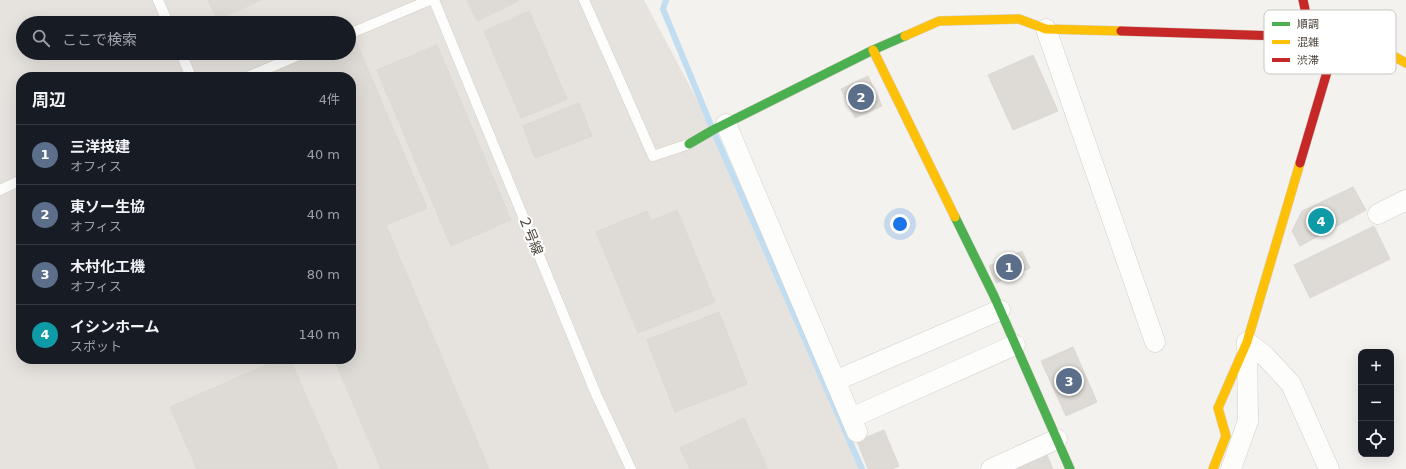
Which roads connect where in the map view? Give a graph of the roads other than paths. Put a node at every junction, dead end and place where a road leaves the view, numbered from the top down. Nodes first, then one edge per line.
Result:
1 (158, 0) edge
2 (430, 0) edge
3 (434, 0) edge
4 (584, 0) edge
5 (1303, 0) edge
6 (1305, 10) edge
7 (165, 16) edge
8 (1046, 29) junction
9 (356, 31) edge
10 (1264, 36) edge
11 (873, 50) junction
12 (1396, 57) edge
13 (184, 60) edge
14 (287, 60) edge
15 (1406, 63) edge
16 (189, 72) edge
17 (259, 72) edge
18 (1327, 74) edge
19 (726, 124) junction
20 (689, 144) joint
21 (16, 182) edge
22 (0, 190) edge
23 (1406, 200) edge
24 (1378, 214) dead end
25 (1000, 310) junction
26 (1155, 342) dead end
27 (1247, 342) junction
28 (1015, 345) junction
29 (835, 381) junction
30 (1057, 439) junction
31 (631, 469) edge
32 (991, 469) edge
33 (1070, 469) edge
34 (1213, 469) edge
35 (1231, 469) edge
36 (1329, 469) edge

1 - 7 lane
2 - 9 lane
3 - 31 lane, ２号線
4 - 20 lane
5 - 6 street
8 - 10 street
8 - 11 street
8 - 26 street
11 - 19 street
11 - 25 street
12 - 15 street
13 - 16 lane
14 - 17 lane
18 - 27 street
19 - 20 street
19 - 29 street
21 - 22 lane
23 - 24 street
25 - 28 street
25 - 29 street
27 - 34 street
27 - 35 street
27 - 36 street
28 - 29 street
28 - 30 street
30 - 32 street
30 - 33 street

